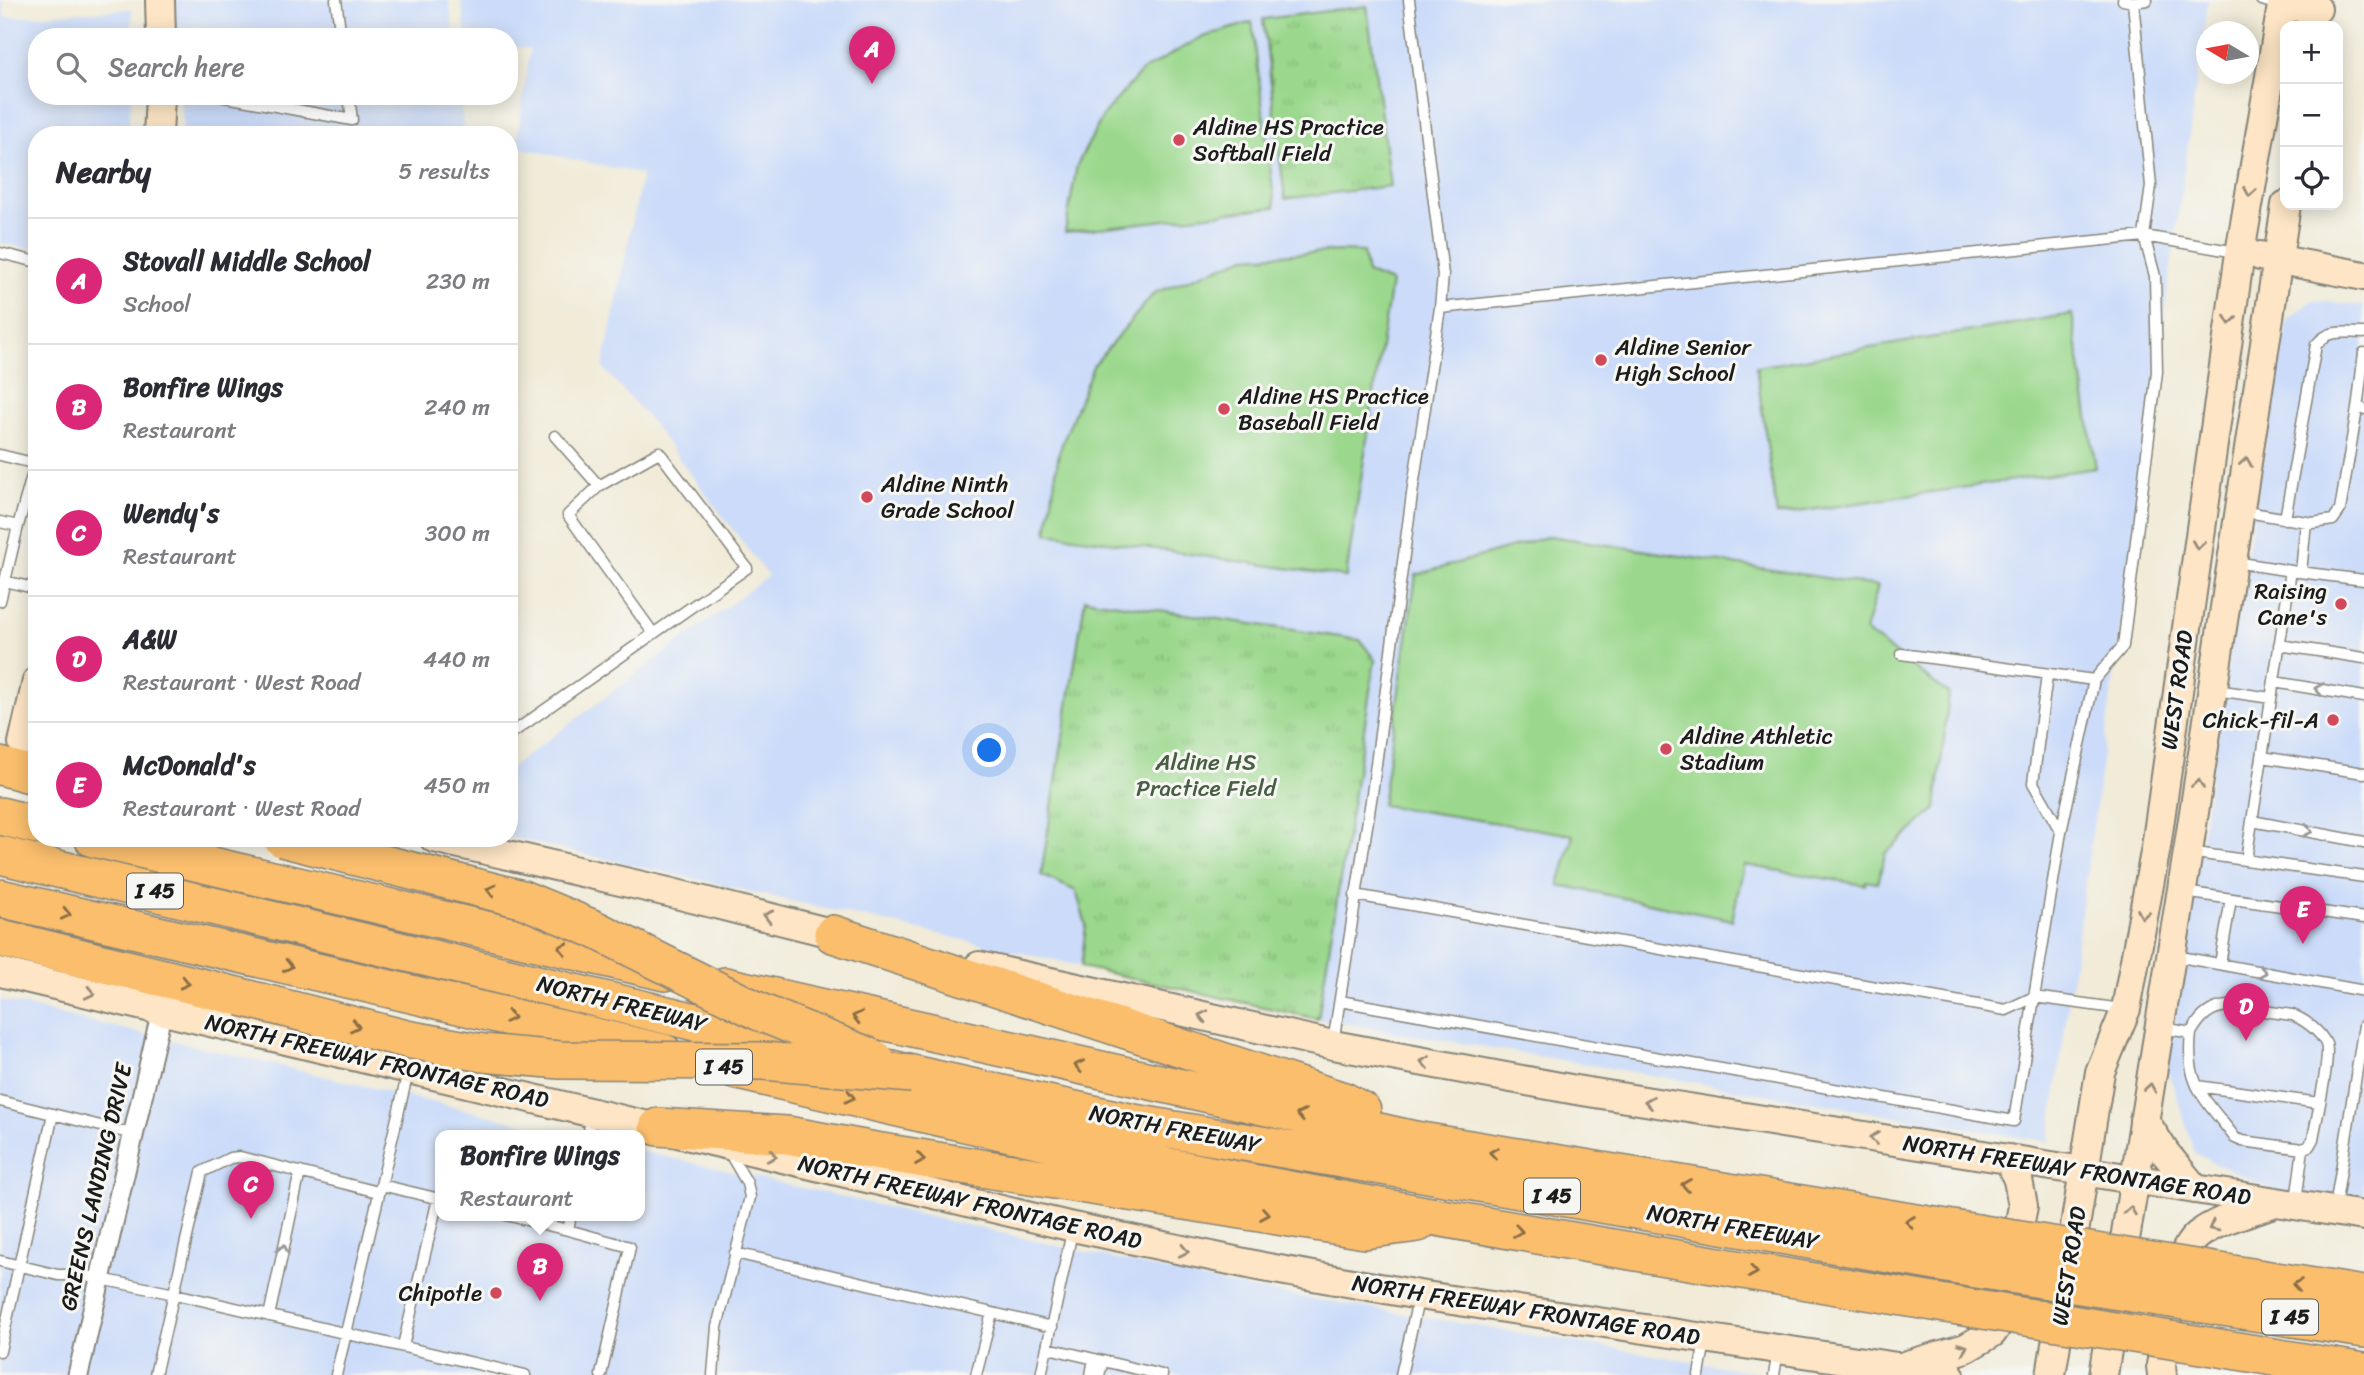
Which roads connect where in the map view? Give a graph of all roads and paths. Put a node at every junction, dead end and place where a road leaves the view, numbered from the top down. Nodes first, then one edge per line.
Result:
1 (160, 0) edge
2 (336, 0) edge
3 (1409, 0) edge
4 (2147, 0) edge
5 (2128, 1) edge
6 (2276, 2) edge
7 (2316, 12) edge
8 (161, 28) edge
9 (340, 28) edge
10 (160, 105) edge
11 (270, 105) edge
12 (350, 105) edge
13 (158, 126) edge
14 (2285, 210) edge
15 (2144, 236) junction
16 (0, 253) edge
17 (2240, 253) junction
18 (2277, 259) junction
19 (28, 260) edge
20 (2364, 276) edge
21 (1440, 308) junction
22 (2364, 333) edge
23 (2364, 353) edge
24 (2360, 409) edge
25 (555, 436) dead end
26 (0, 455) edge
27 (28, 460) edge
28 (599, 486) junction
29 (28, 490) edge
30 (2239, 511) junction
31 (2285, 519) junction
32 (0, 522) edge
33 (2306, 522) junction
34 (18, 526) junction
35 (2232, 562) junction
36 (2296, 571) junction
37 (2364, 580) edge
38 (5, 581) junction
39 (28, 587) edge
40 (0, 601) edge
41 (653, 633) junction
42 (2279, 645) junction
43 (1901, 654) dead end
44 (2364, 658) edge
45 (2047, 675) junction
46 (2094, 680) junction
47 (2274, 682) junction
48 (2213, 689) junction
49 (2364, 697) edge
50 (2272, 698) junction
51 (28, 708) edge
52 (518, 729) edge
53 (15, 748) edge
54 (2262, 757) junction
55 (28, 765) edge
56 (2364, 773) edge
57 (0, 817) edge
58 (2252, 821) junction
59 (28, 823) edge
60 (2061, 832) junction
61 (2364, 842) edge
62 (132, 847) edge
63 (317, 847) edge
64 (478, 847) edge
65 (2156, 847) junction
66 (2188, 852) junction
67 (0, 855) edge
68 (2246, 860) junction
69 (2364, 877) edge
70 (2182, 892) junction
71 (1355, 895) junction
72 (0, 898) edge
73 (2231, 899) junction
74 (2364, 918) edge
75 (833, 934) junction
76 (0, 938) edge
77 (2171, 955) junction
78 (2220, 964) junction
79 (0, 972) edge
80 (2364, 990) edge
81 (2034, 997) junction
82 (1340, 1000) junction
83 (2126, 1009) junction
84 (162, 1010) junction
85 (2161, 1021) junction
86 (2364, 1026) edge
87 (2191, 1032) junction
88 (1333, 1045) junction
89 (409, 1069) junction
90 (912, 1074) junction
91 (2197, 1086) junction
92 (0, 1101) edge
93 (2319, 1103) junction
94 (53, 1114) junction
95 (2144, 1120) junction
96 (591, 1124) edge
97 (658, 1128) junction
98 (133, 1134) junction
99 (1415, 1140) junction
100 (725, 1145) junction
101 (2303, 1149) junction
102 (2009, 1159) junction
103 (300, 1172) junction
104 (2084, 1172) junction
105 (2135, 1180) junction
106 (380, 1189) junction
107 (2195, 1189) junction
108 (435, 1198) edge
109 (2286, 1204) junction
110 (2335, 1212) junction
111 (435, 1215) edge
112 (2364, 1216) edge
113 (1451, 1219) junction
114 (531, 1221) edge
115 (570, 1221) edge
116 (1073, 1227) junction
117 (568, 1230) junction
118 (736, 1253) junction
119 (0, 1261) edge
120 (18, 1265) junction
121 (100, 1279) junction
122 (2218, 1289) junction
123 (175, 1294) junction
124 (1419, 1295) junction
125 (2364, 1295) edge
126 (992, 1313) junction
127 (269, 1316) junction
128 (1052, 1327) junction
129 (2364, 1329) edge
130 (346, 1334) junction
131 (1705, 1339) junction
132 (403, 1346) junction
133 (1048, 1348) junction
134 (0, 1351) edge
135 (1776, 1362) edge
136 (1109, 1365) edge
137 (1883, 1369) edge
138 (2364, 1372) edge
139 (78, 1375) edge
140 (155, 1375) edge
141 (336, 1375) edge
142 (525, 1375) edge
143 (601, 1375) edge
144 (713, 1375) edge
145 (976, 1375) edge
146 (1041, 1375) edge
147 (1091, 1375) edge
148 (1099, 1375) edge
149 (1108, 1375) edge
150 (1162, 1375) edge
151 (1401, 1375) edge
152 (1699, 1375) edge
153 (1950, 1375) edge
154 (2052, 1375) edge
155 (2103, 1375) edge
156 (2162, 1375) edge

1 - 8 main road
2 - 9 lane
3 - 21 lane
4 - 5 lane
5 - 15 lane
6 - 7 main road
6 -> 17 main road, WEST ROAD
10 - 13 main road
11 - 12 lane
14 - 18 main road, WEST ROAD
15 - 17 lane
15 - 21 lane
15 - 46 lane
16 - 19 lane
17 - 18 main road
17 -> 65 main road, WEST ROAD
18 - 20 main road
30 -> 18 main road, WEST ROAD
21 - 71 lane
22 - 31 lane
23 - 24 lane
24 - 33 lane
25 - 28 lane
26 - 27 lane
28 - 41 lane
28 - 41 lane
29 - 34 lane
30 - 31 lane
30 - 35 main road, WEST ROAD
31 - 33 lane
32 - 34 lane
33 - 36 lane
34 - 38 lane
35 - 36 lane
35 - 48 main road, WEST ROAD
36 - 37 lane
36 - 42 lane
38 - 39 lane
38 - 40 lane
41 - 52 lane
42 - 44 lane
42 - 47 lane
43 - 45 lane
45 - 46 lane
45 - 60 lane
46 - 60 lane
49 -> 47 lane
47 - 50 lane
48 - 50 lane
66 -> 48 main road, WEST ROAD
50 - 54 lane
51 - 53 main road
53 - 55 highway
54 - 56 lane
54 - 58 lane
57 - 59 highway
58 -> 61 lane
58 - 68 lane
60 - 81 lane
99 -> 62 highway, NORTH FREEWAY / I 45
90 -> 63 highway, bridge
75 -> 64 main road, NORTH FREEWAY FRONTAGE ROAD
65 - 66 main road
65 -> 83 main road, WEST ROAD
66 - 68 lane
66 - 70 main road, WEST ROAD
67 - 90 highway, NORTH FREEWAY / I 45, bridge
68 - 69 lane
70 - 73 lane
70 - 77 main road, WEST ROAD
71 - 81 lane
71 - 82 lane
72 -> 113 highway, NORTH FREEWAY / I 45
73 - 74 lane
73 - 78 lane
88 -> 75 main road, NORTH FREEWAY FRONTAGE ROAD
75 - 99 highway
76 -> 90 highway, bridge
77 - 78 lane
77 - 85 main road, WEST ROAD
78 -> 80 lane
79 -> 84 main road, NORTH FREEWAY FRONTAGE ROAD
81 - 82 lane
81 - 83 lane
82 - 88 lane
83 - 85 main road
83 - 104 main road, WEST ROAD
84 - 89 main road, NORTH FREEWAY FRONTAGE ROAD
84 - 98 street, GREENS LANDING DRIVE
85 - 87 lane
95 -> 85 main road, WEST ROAD
86 - 110 lane
87 - 91 lane
87 - 93 lane
102 -> 88 main road, NORTH FREEWAY FRONTAGE ROAD
89 - 96 main road, NORTH FREEWAY FRONTAGE ROAD
89 - 106 lane
90 - 122 highway, NORTH FREEWAY / I 45, bridge
91 - 93 lane
91 - 101 lane
92 - 94 lane
93 - 101 lane
94 - 98 lane
94 - 120 lane
95 - 105 main road, WEST ROAD
95 - 107 main road
96 - 97 main road, NORTH FREEWAY FRONTAGE ROAD
97 - 100 main road, NORTH FREEWAY FRONTAGE ROAD
97 -> 113 highway
98 - 121 street, GREENS LANDING DRIVE
122 -> 99 highway, NORTH FREEWAY / I 45, bridge
100 -> 116 main road, NORTH FREEWAY FRONTAGE ROAD
100 - 118 lane
101 - 109 lane
102 - 104 main road, NORTH FREEWAY FRONTAGE ROAD
137 -> 102 main road
103 - 106 lane
103 - 123 lane
127 -> 103 lane
104 - 105 main road, NORTH FREEWAY FRONTAGE ROAD
104 - 154 main road, WEST ROAD
105 - 107 main road, NORTH FREEWAY FRONTAGE ROAD
155 -> 105 main road, WEST ROAD
106 - 108 lane
106 - 130 lane
107 - 109 main road, NORTH FREEWAY FRONTAGE ROAD
109 - 110 main road, NORTH FREEWAY FRONTAGE ROAD
109 -> 156 main road
110 - 112 main road, NORTH FREEWAY FRONTAGE ROAD
111 - 132 lane
113 -> 138 highway, NORTH FREEWAY / I 45, bridge
114 - 117 lane
115 - 117 lane
116 -> 124 main road, NORTH FREEWAY FRONTAGE ROAD
116 - 128 lane
117 - 143 lane
118 - 126 lane
118 - 144 lane
119 - 120 lane
120 - 121 lane
120 - 134 lane
121 - 123 lane
121 - 139 street, GREENS LANDING DRIVE
125 -> 122 highway, NORTH FREEWAY / I 45
122 - 129 highway, NORTH FREEWAY / I 45
123 - 127 lane
123 - 140 lane
124 - 131 main road, NORTH FREEWAY FRONTAGE ROAD
124 - 151 lane
126 - 128 lane
126 - 145 lane
127 - 130 lane
128 - 133 lane
130 - 132 lane
130 - 141 lane
131 - 135 main road, NORTH FREEWAY FRONTAGE ROAD
131 - 152 lane
132 - 142 lane
133 - 136 lane
133 - 146 lane
135 - 137 main road, NORTH FREEWAY FRONTAGE ROAD
136 - 147 lane
136 - 148 lane
136 - 149 lane
136 - 150 lane
137 - 153 main road, NORTH FREEWAY FRONTAGE ROAD

